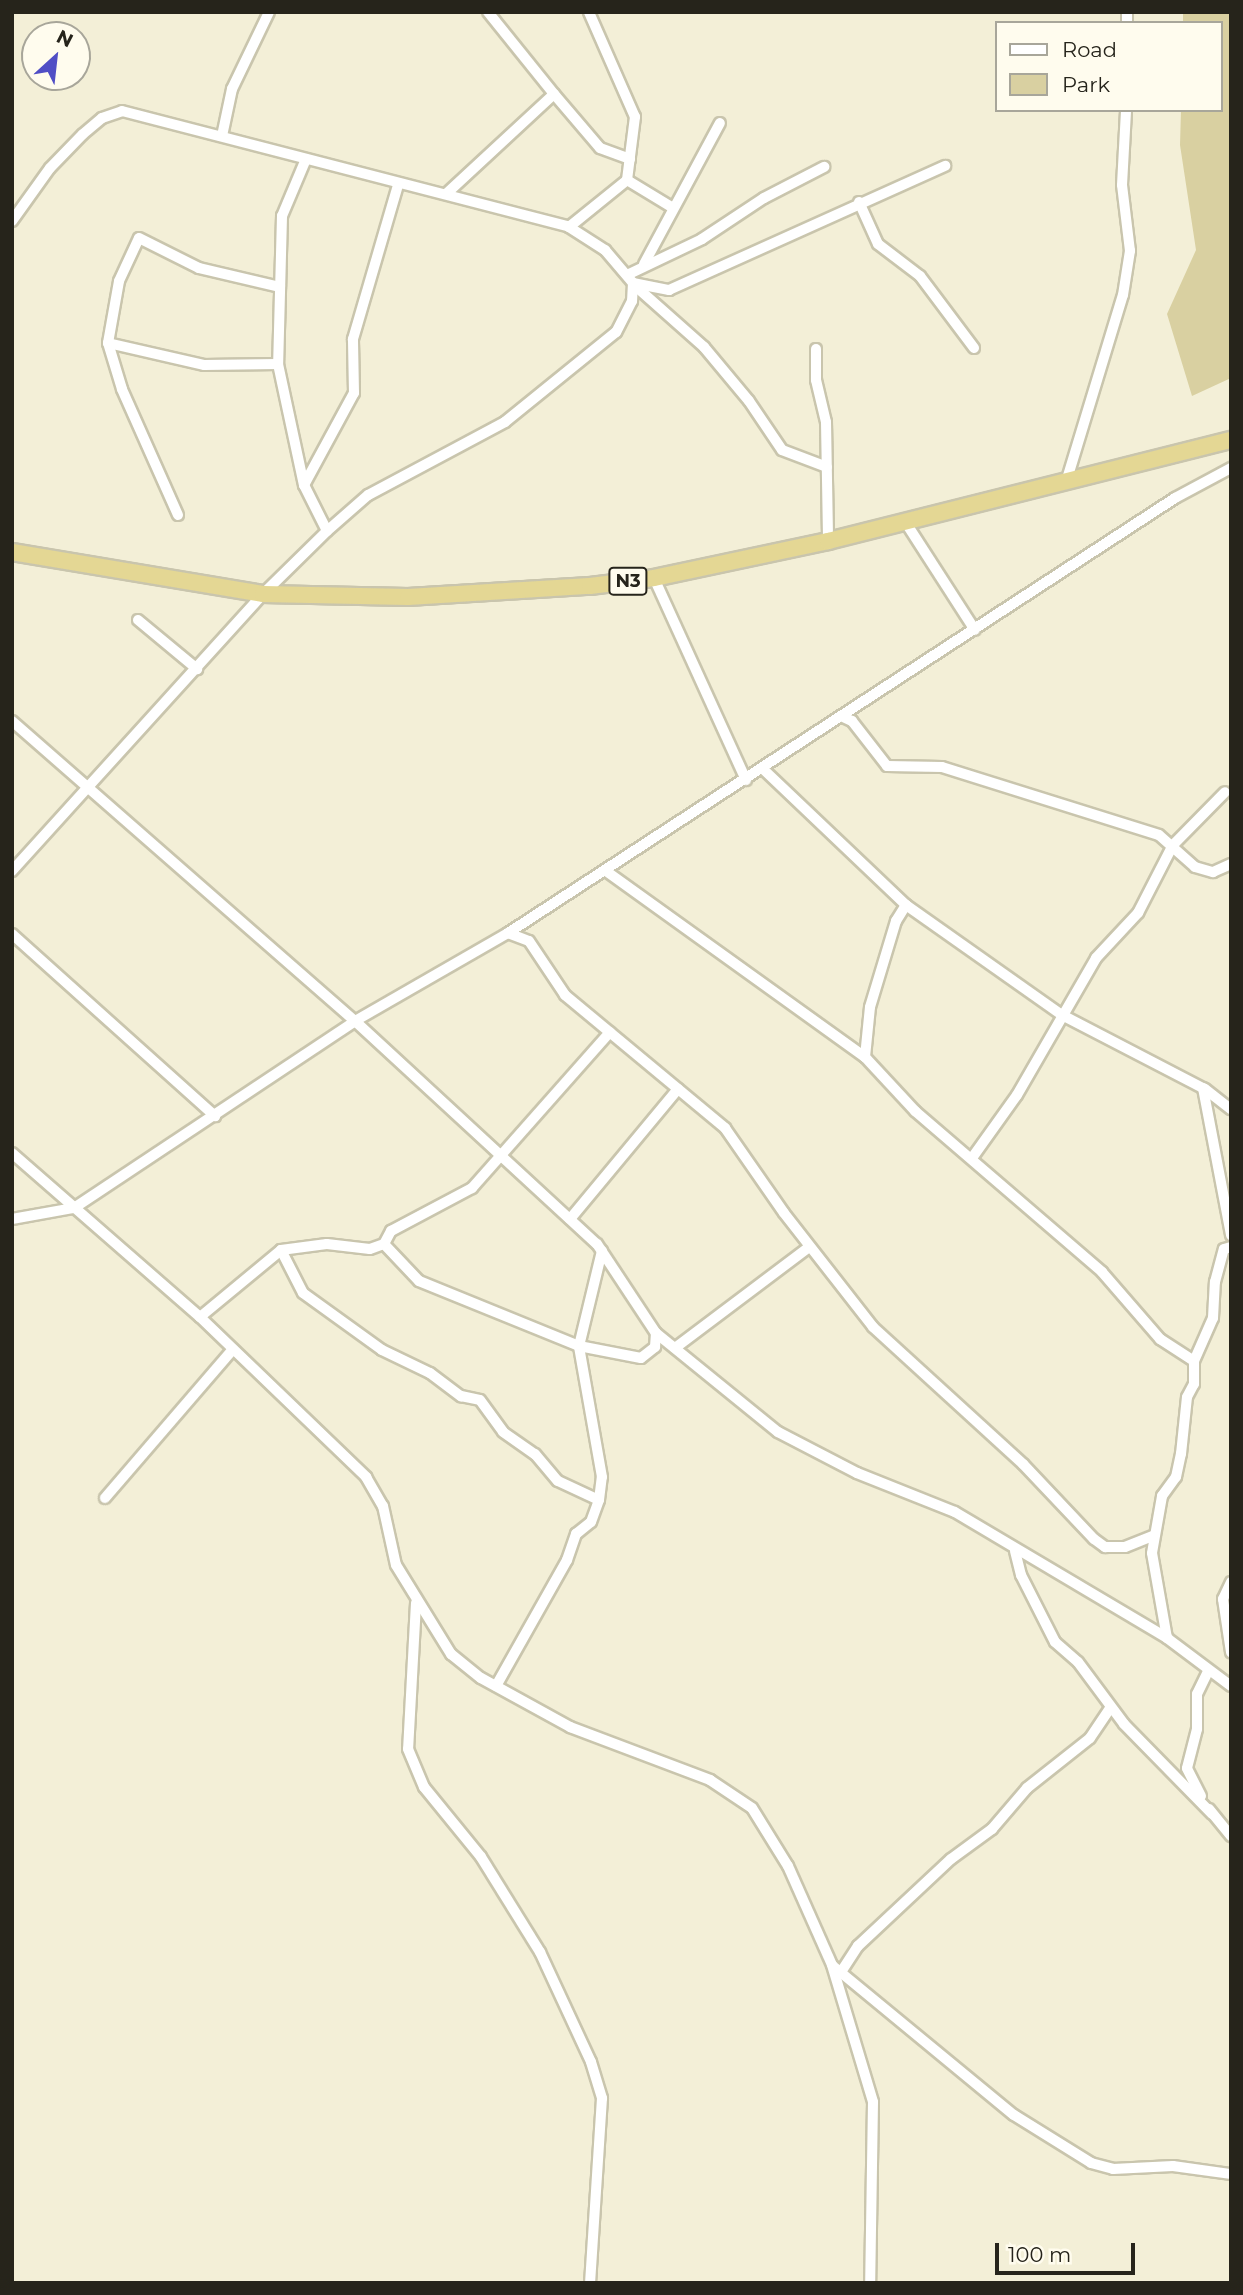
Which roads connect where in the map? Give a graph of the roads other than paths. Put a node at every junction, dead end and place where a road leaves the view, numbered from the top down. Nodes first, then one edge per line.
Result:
1 (269, 12) edge
2 (488, 12) edge
3 (589, 12) edge
4 (554, 94) junction
5 (1126, 112) edge
6 (720, 123) dead end
7 (222, 136) junction
8 (306, 159) junction
9 (630, 159) junction
10 (945, 166) dead end
11 (824, 167) dead end
12 (627, 180) junction
13 (398, 185) junction
14 (446, 194) junction
15 (859, 202) junction
16 (673, 208) junction
17 (12, 221) edge
18 (569, 227) junction
19 (643, 264) junction
20 (630, 279) junction
21 (280, 287) junction
22 (108, 343) junction
23 (974, 348) dead end
24 (816, 349) dead end
25 (278, 364) junction
26 (1231, 440) edge
27 (827, 467) junction
28 (1231, 468) edge
29 (1067, 479) junction
30 (304, 485) junction
31 (178, 515) dead end
32 (905, 523) junction
33 (327, 531) junction
34 (828, 541) junction
35 (12, 552) edge
36 (654, 578) junction
37 (263, 594) junction
38 (138, 620) dead end
39 (975, 630) junction
40 (197, 669) junction
41 (844, 717) junction
42 (12, 721) edge
43 (762, 768) junction
44 (746, 780) junction
45 (85, 789) junction
46 (1225, 792) dead end
47 (1173, 845) junction
48 (1231, 864) edge
49 (12, 871) edge
50 (606, 871) junction
51 (906, 905) junction
52 (509, 933) junction
53 (12, 934) edge
54 (1062, 1015) junction
55 (355, 1021) junction
56 (610, 1032) junction
57 (865, 1056) junction
58 (1203, 1088) junction
59 (678, 1089) junction
60 (1231, 1109) edge
61 (215, 1115) junction
62 (12, 1153) edge
63 (501, 1157) junction
64 (972, 1158) junction
65 (74, 1208) junction
66 (12, 1219) edge
67 (570, 1219) junction
68 (1231, 1236) edge
69 (384, 1244) junction
70 (809, 1247) junction
71 (1231, 1247) edge
72 (281, 1250) junction
73 (602, 1251) junction
74 (200, 1317) junction
75 (656, 1333) junction
76 (579, 1346) junction
77 (675, 1348) junction
78 (233, 1349) junction
79 (1195, 1361) junction
80 (105, 1498) dead end
81 (599, 1500) junction
82 (1155, 1535) junction
83 (1015, 1551) junction
84 (1231, 1582) edge
85 (416, 1602) junction
86 (1167, 1638) junction
87 (1231, 1652) edge
88 (1208, 1671) junction
89 (496, 1686) junction
90 (1231, 1686) edge
91 (1110, 1708) junction
92 (1212, 1814) junction
93 (1231, 1836) edge
94 (836, 1969) junction
95 (1231, 2174) edge
96 (590, 2283) edge
97 (870, 2283) edge

1 - 7 street
2 - 4 street
3 - 9 street
4 - 9 street
4 - 14 street
5 - 29 street
6 - 16 street
7 - 8 street
7 - 17 street
8 - 13 street
8 - 21 street
9 - 12 street
10 - 15 street
11 - 19 street
12 - 16 street
12 - 18 street
13 - 14 street
13 - 30 street
14 - 18 street
15 - 20 street
15 - 23 street
16 - 19 street
18 - 20 street
19 - 20 street
20 - 27 street
20 - 33 street
21 - 22 street
21 - 25 street
22 - 25 street
22 - 31 street
24 - 27 street
25 - 30 street
26 - 29 highway, N3
27 - 34 street
28 - 39 street
29 - 32 highway, N3
30 - 33 street
32 - 34 highway, N3
32 - 39 street
33 - 37 street
34 - 36 highway, N3
35 - 37 highway, N3
36 - 37 highway, N3
36 - 44 street
37 - 40 street
38 - 40 street
39 - 41 street
40 - 45 street
41 - 43 street
41 - 47 street
42 - 45 street
43 - 44 street
43 - 51 street
44 - 50 street
45 - 49 street
45 - 55 street
46 - 47 street
47 - 48 street
47 - 54 street
50 - 52 street
50 - 57 street
51 - 54 street
51 - 57 street
52 - 55 street
52 - 56 street
53 - 61 street
54 - 58 street
54 - 64 street
55 - 61 street
55 - 63 street
56 - 59 street
56 - 63 street
57 - 64 street
58 - 60 street
58 - 68 street
59 - 67 street
59 - 70 street
61 - 65 street
62 - 65 street
63 - 67 street
63 - 69 street
64 - 79 street
65 - 66 street
65 - 74 street
67 - 73 street
69 - 72 street
69 - 76 street
70 - 77 street
70 - 82 street
71 - 79 street
72 - 74 street
72 - 81 street
73 - 75 street
73 - 76 street
74 - 78 street
75 - 76 street
75 - 77 street
76 - 81 street
77 - 83 street
78 - 80 street
78 - 85 street
79 - 82 street
81 - 89 street
82 - 86 street
83 - 86 street
83 - 91 street
84 - 87 street
85 - 89 street
85 - 96 street
86 - 88 street
88 - 90 street
88 - 92 street
89 - 94 street
91 - 92 street
91 - 94 street
92 - 93 street
94 - 95 street
94 - 97 street

